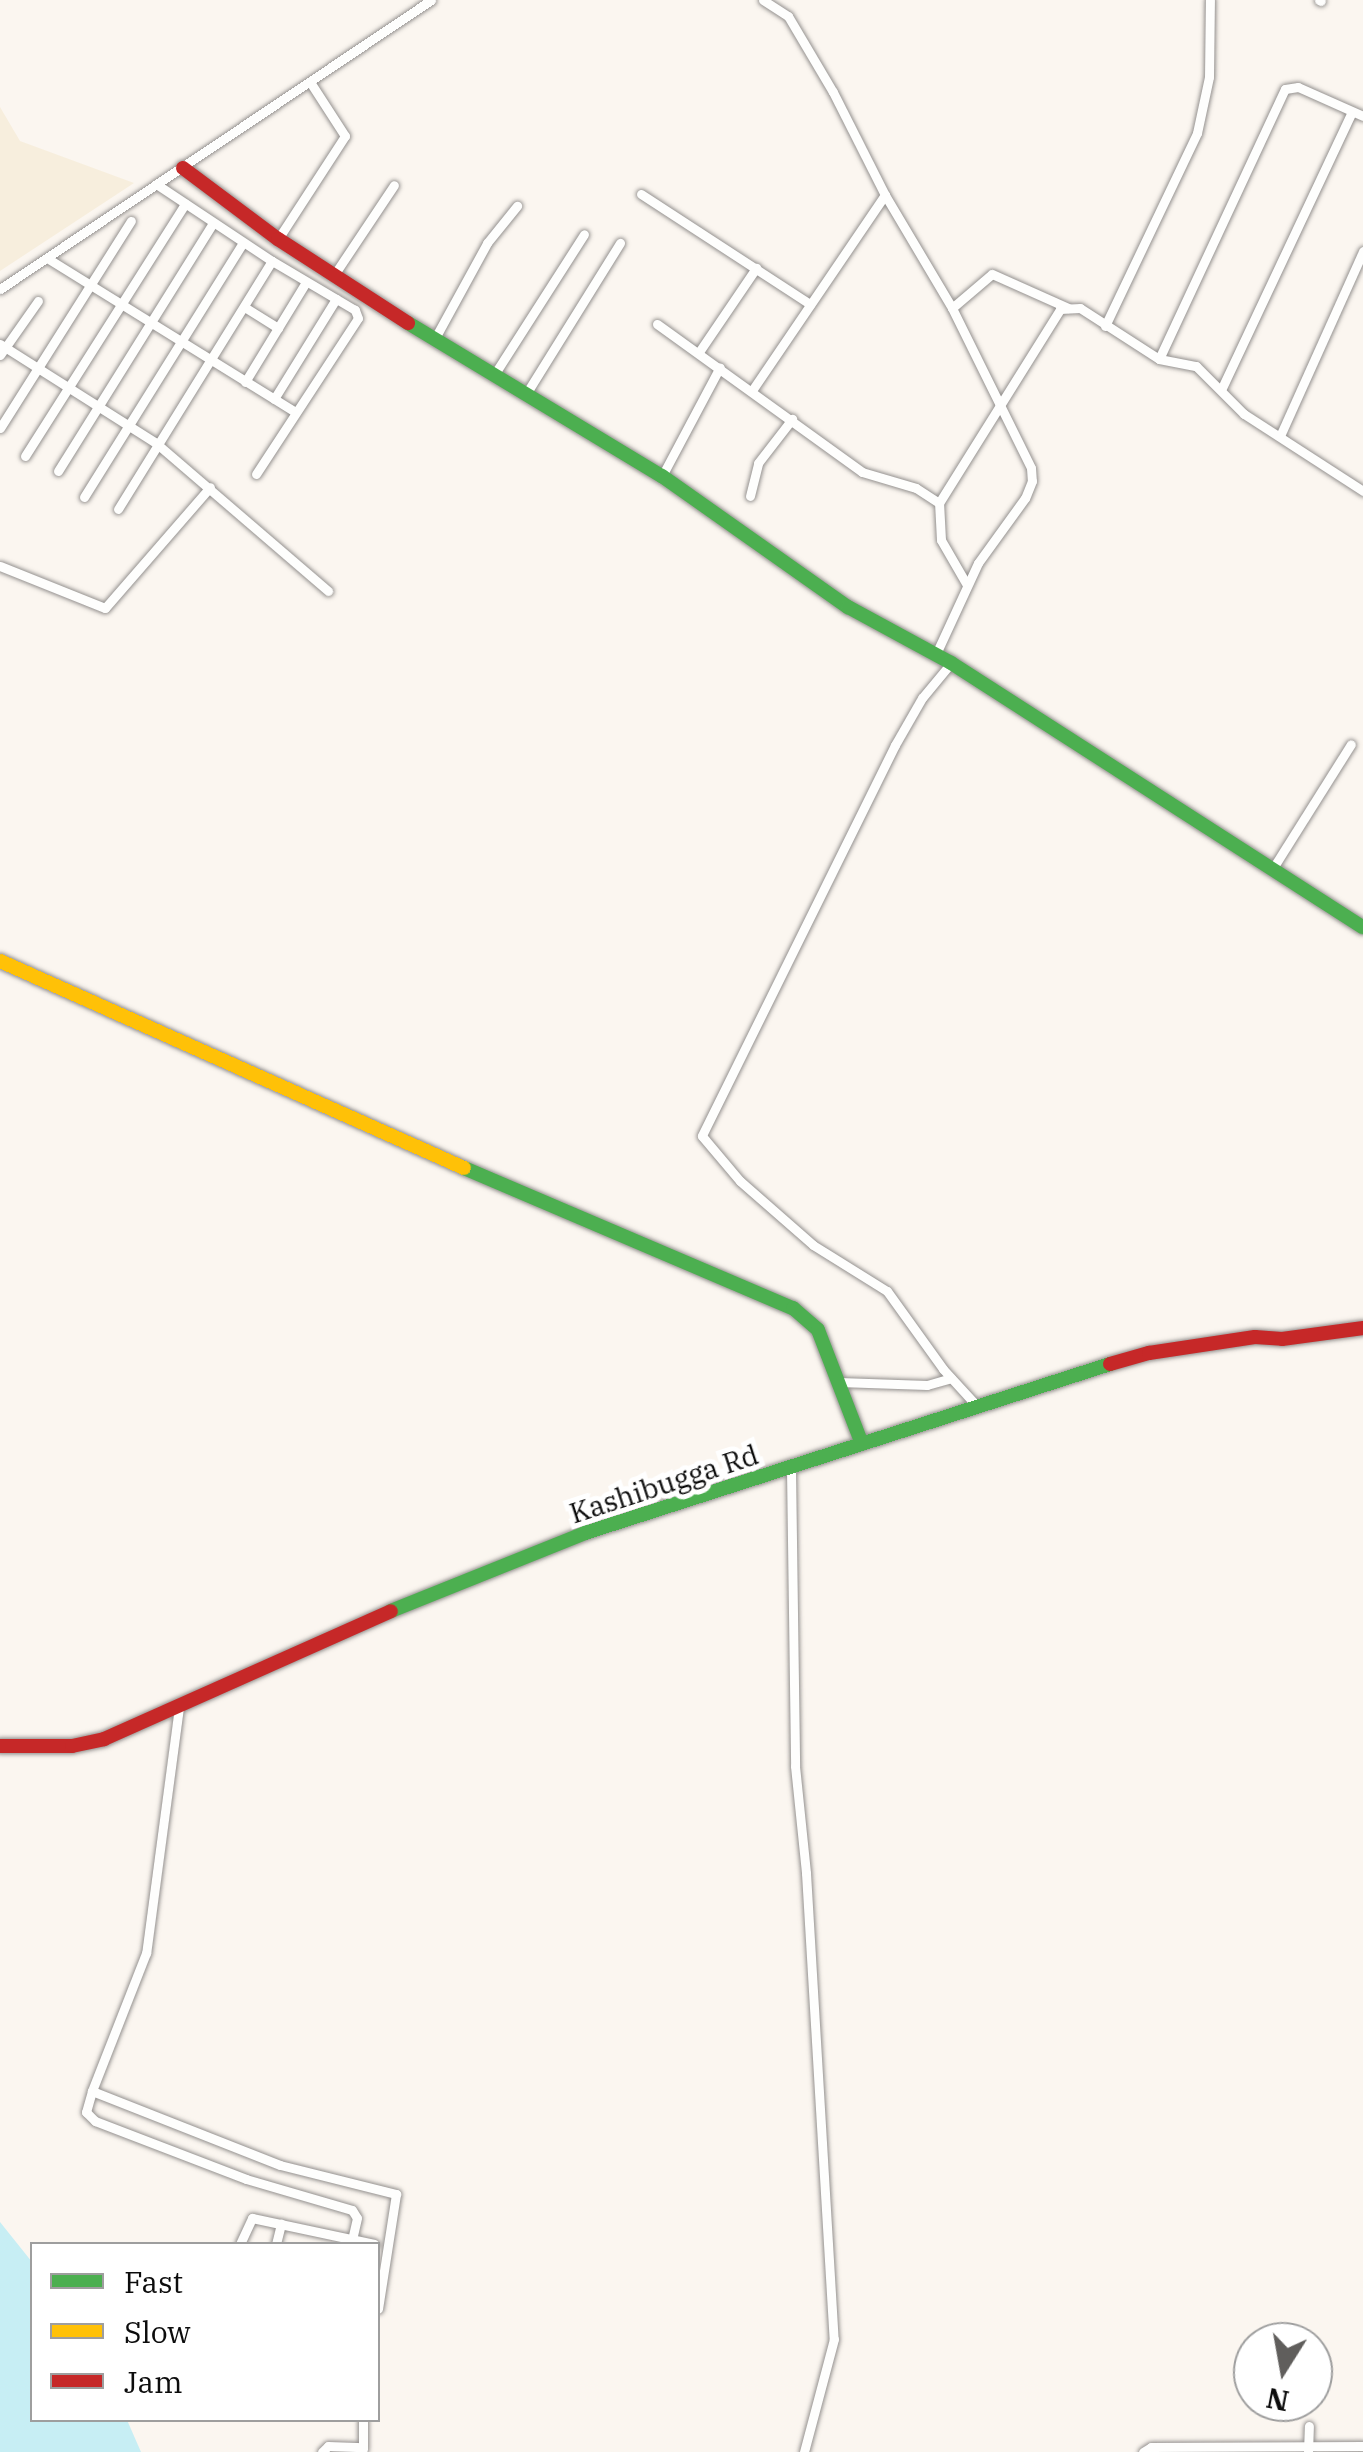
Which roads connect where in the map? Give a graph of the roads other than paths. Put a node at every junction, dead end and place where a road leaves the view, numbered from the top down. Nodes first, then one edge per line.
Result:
1 (431, 0) edge
2 (763, 0) edge
3 (1210, 0) edge
4 (310, 82) junction
5 (1352, 112) junction
6 (1363, 116) edge
7 (183, 168) junction
8 (156, 184) junction
9 (394, 185) dead end
10 (641, 194) dead end
11 (885, 195) junction
12 (185, 204) junction
13 (516, 206) dead end
14 (131, 221) dead end
15 (213, 223) junction
16 (584, 234) dead end
17 (278, 239) junction
18 (243, 243) junction
19 (620, 243) dead end
20 (1363, 251) edge
21 (47, 258) junction
22 (272, 262) junction
23 (756, 268) junction
24 (334, 275) junction
25 (306, 282) junction
26 (88, 288) junction
27 (0, 289) edge
28 (336, 299) junction
29 (38, 301) dead end
30 (810, 304) junction
31 (119, 306) junction
32 (246, 308) junction
33 (952, 308) junction
34 (1071, 310) junction
35 (150, 324) junction
36 (657, 324) dead end
37 (1105, 326) junction
38 (278, 328) junction
39 (434, 340) junction
40 (181, 343) junction
41 (2, 349) edge
42 (699, 352) junction
43 (1159, 359) junction
44 (212, 360) junction
45 (720, 366) junction
46 (37, 370) junction
47 (494, 376) junction
48 (245, 382) junction
49 (753, 389) junction
50 (68, 390) junction
51 (1221, 390) junction
52 (526, 394) junction
53 (274, 399) junction
54 (1002, 404) junction
55 (98, 408) junction
56 (295, 412) junction
57 (792, 419) junction
58 (128, 426) junction
59 (0, 428) edge
60 (1280, 436) junction
61 (156, 443) junction
62 (25, 456) dead end
63 (58, 470) dead end
64 (256, 474) dead end
65 (662, 476) junction
66 (210, 487) junction
67 (1363, 491) edge
68 (750, 496) dead end
69 (84, 497) dead end
70 (939, 504) junction
71 (118, 509) dead end
72 (0, 566) edge
73 (967, 585) junction
74 (328, 591) dead end
75 (936, 656) junction
76 (951, 664) junction
77 (1351, 744) dead end
78 (1273, 868) junction
79 (1363, 927) edge
80 (0, 961) edge
81 (1363, 1328) edge
82 (951, 1378) junction
83 (839, 1382) junction
84 (976, 1405) junction
85 (862, 1444) junction
86 (791, 1469) junction
87 (179, 1707) junction
88 (0, 1746) edge
89 (92, 2091) junction
90 (281, 2224) junction
91 (317, 2233) junction
92 (352, 2240) junction
93 (241, 2242) edge
94 (276, 2242) edge
95 (315, 2242) edge
96 (361, 2242) edge
97 (380, 2246) edge
98 (364, 2422) edge
99 (1309, 2426) dead end
100 (1363, 2446) edge
101 (363, 2449) edge
102 (1201, 2449) edge
103 (1308, 2449) edge
104 (322, 2452) edge
105 (804, 2452) edge
106 (1143, 2452) edge

1 - 4 street
2 - 11 street
3 - 37 street
4 - 7 street
4 - 17 street
5 - 6 street
5 - 43 street
5 - 51 street
7 - 8 street
7 - 17 street
8 - 12 street
8 - 21 street
9 - 24 street
10 - 23 street
11 - 30 street
11 - 33 street
12 - 15 street
12 - 31 street
13 - 39 street
14 - 26 street
15 - 18 street
15 - 35 street
16 - 47 street
17 - 24 street
18 - 22 street
18 - 40 street
19 - 52 street
20 - 60 street
21 - 26 street
21 - 27 street
22 - 25 street
22 - 32 street
23 - 30 street
23 - 42 street
24 - 39 street
25 - 28 street
25 - 38 street
26 - 31 street
26 - 46 street
28 - 53 street
28 - 56 street
29 - 41 street
30 - 49 street
31 - 35 street
31 - 50 street
32 - 38 street
32 - 44 street
33 - 34 street
33 - 54 street
34 - 37 street
34 - 54 street
35 - 40 street
35 - 55 street
36 - 42 street
37 - 43 street
38 - 48 street
39 - 47 street
40 - 44 street
40 - 58 street
41 - 46 street
42 - 45 street
43 - 51 street
44 - 48 street
44 - 61 street
45 - 49 street
45 - 65 street
46 - 50 street
46 - 59 street
47 - 52 street
48 - 53 street
49 - 57 street
50 - 55 street
50 - 62 street
51 - 60 street
52 - 65 street
53 - 56 street
54 - 70 street
54 - 73 street
55 - 58 street
55 - 63 street
56 - 64 street
57 - 68 street
57 - 70 street
58 - 61 street
58 - 69 street
60 - 67 street
61 - 66 street
61 - 71 street
65 - 75 street
66 - 72 street
66 - 74 street
70 - 73 street
73 - 75 street
75 - 76 street
76 - 78 street
76 - 82 street
77 - 78 street
78 - 79 street
80 - 83 street
81 - 84 street, Kashibugga Rd
82 - 83 street
82 - 84 street
83 - 85 street
84 - 85 street, Kashibugga Rd
85 - 86 street, Kashibugga Rd
86 - 87 street, Kashibugga Rd
86 - 105 street
87 - 88 street, Kashibugga Rd
87 - 89 street
89 - 92 street
89 - 97 street
90 - 91 street
90 - 93 street
90 - 94 street
91 - 92 street
91 - 95 street
92 - 96 street
98 - 101 street
99 - 103 street
100 - 103 street
101 - 104 street
102 - 103 street
102 - 106 street

